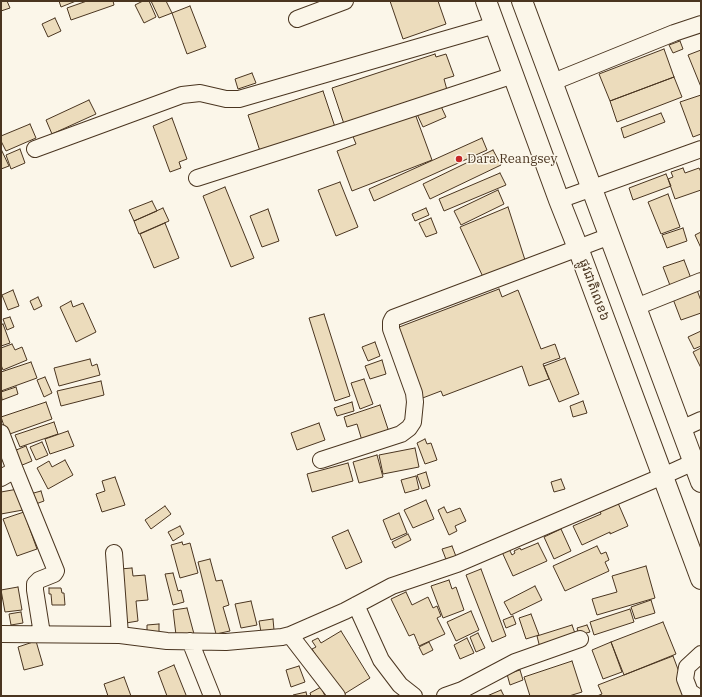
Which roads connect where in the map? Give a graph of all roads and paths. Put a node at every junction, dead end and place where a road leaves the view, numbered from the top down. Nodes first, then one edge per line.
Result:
1 (345, 1) edge
2 (486, 1) edge
3 (522, 1) edge
4 (297, 19) dead end
5 (701, 24) edge
6 (495, 25) junction
7 (514, 75) junction
8 (553, 82) junction
9 (34, 149) dead end
10 (701, 149) edge
11 (197, 178) dead end
12 (592, 188) junction
13 (559, 200) junction
14 (610, 236) junction
15 (578, 248) junction
16 (701, 281) edge
17 (636, 307) junction
18 (701, 420) edge
19 (681, 428) junction
20 (1, 433) edge
21 (321, 460) dead end
22 (694, 462) junction
23 (8, 474) edge
24 (663, 476) junction
25 (701, 482) edge
26 (114, 553) dead end
27 (701, 579) edge
28 (356, 605) junction
29 (1, 634) edge
30 (42, 634) junction
31 (120, 635) junction
32 (290, 635) junction
33 (580, 639) dead end
34 (190, 641) junction
35 (701, 654) edge
36 (212, 696) edge
37 (337, 696) edge
38 (414, 696) edge
39 (446, 696) edge
40 (696, 696) edge

1 - 4 street
2 - 6 main road, ផ្លូវជាតិលេខ៦
3 - 8 main road
5 - 8 street
6 - 7 main road, ផ្លូវជាតិលេខ៦
6 - 9 street
7 - 11 street
7 - 13 main road, ផ្លូវជាតិលេខ៦
8 - 12 main road
10 - 12 street
12 - 13 street
12 - 14 main road
13 - 15 main road, ផ្លូវជាតិលេខ៦
14 - 15 street
14 - 17 main road
15 - 21 street
15 - 24 main road, ផ្លូវជាតិលេខ៦
16 - 17 street
17 - 19 main road
18 - 19 street
19 - 22 main road
20 - 23 street
22 - 24 street
22 - 25 main road
23 - 30 street
24 - 27 main road, ផ្លូវជាតិលេខ៦
24 - 28 street
26 - 31 street
28 - 32 street
28 - 38 street
29 - 30 street
30 - 31 street
31 - 34 street
32 - 34 street
32 - 37 street
33 - 39 street
34 - 36 street
35 - 40 street

